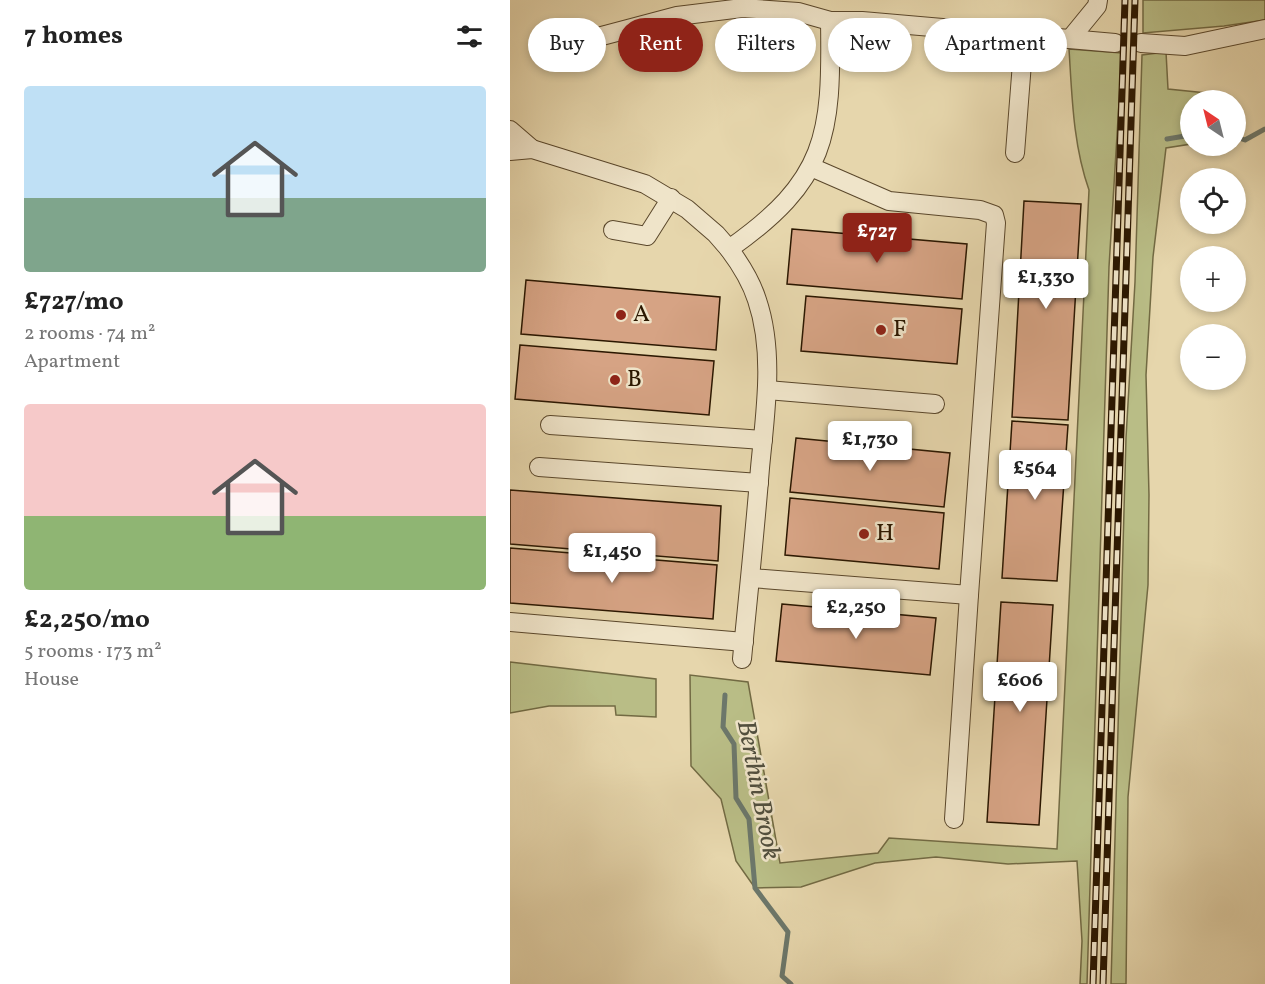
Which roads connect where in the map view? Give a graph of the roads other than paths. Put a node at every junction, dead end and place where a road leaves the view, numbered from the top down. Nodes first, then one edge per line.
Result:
1 (1098, 0) edge
2 (828, 20) edge
3 (1265, 29) edge
4 (606, 35) edge
5 (1067, 39) edge
6 (1070, 39) junction
7 (1140, 43) dead end
8 (1115, 44) dead end
9 (830, 72) edge
10 (1021, 72) edge
11 (510, 130) edge
12 (532, 149) junction
13 (510, 150) edge
14 (1015, 153) dead end
15 (811, 167) junction
16 (671, 198) junction
17 (613, 230) dead end
18 (729, 249) junction
19 (767, 390) junction
20 (935, 404) dead end
21 (550, 425) dead end
22 (763, 440) junction
23 (539, 467) dead end
24 (759, 483) junction
25 (751, 578) junction
26 (969, 595) junction
27 (510, 622) edge
28 (954, 819) dead end

1 - 6 street
2 - 4 street
3 - 7 street
5 - 6 street
6 - 8 street
9 - 15 street
10 - 14 street
11 - 12 street
12 - 13 street
12 - 16 street
15 - 18 street
15 - 26 street
16 - 17 street
16 - 18 street
18 - 19 street
19 - 20 street
19 - 22 street
21 - 22 street
22 - 24 street
23 - 24 street
24 - 25 street
25 - 26 street
25 - 27 street
26 - 28 street

